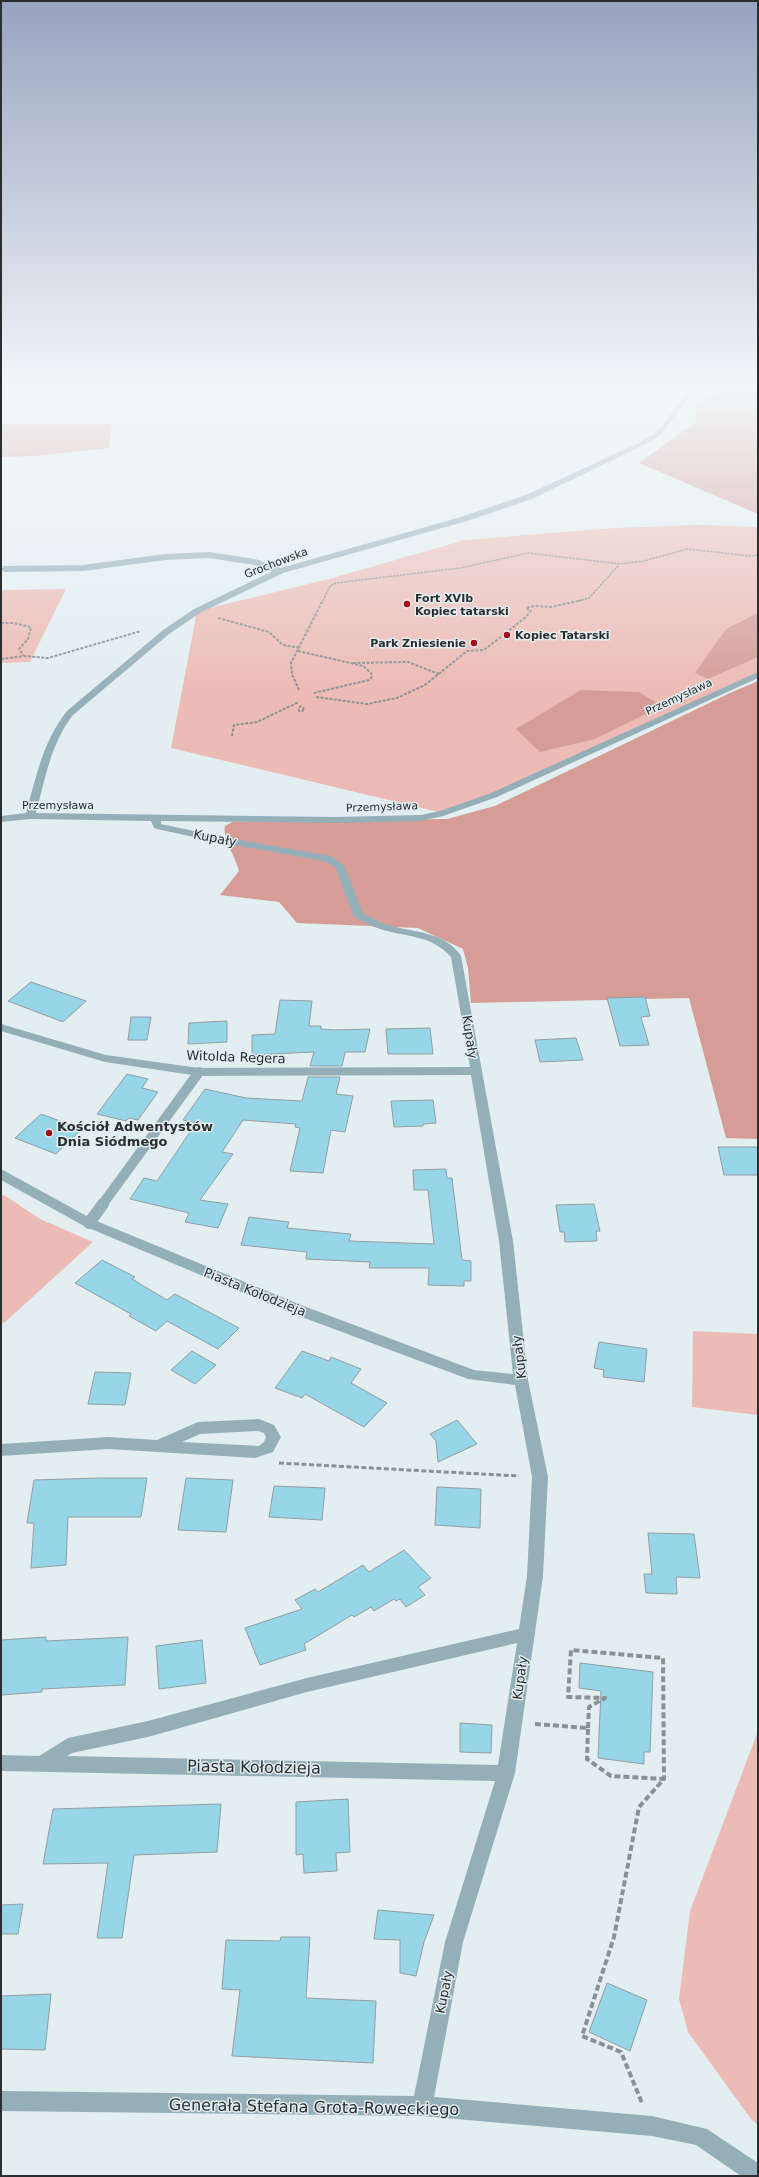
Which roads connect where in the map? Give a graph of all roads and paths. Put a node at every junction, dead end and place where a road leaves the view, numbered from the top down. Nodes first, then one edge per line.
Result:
1 (540, 492) edge
2 (758, 555) edge
3 (620, 564) junction
4 (5, 568) dead end
5 (280, 571) junction
6 (197, 611) junction
7 (1, 623) edge
8 (166, 632) junction
9 (300, 648) junction
10 (298, 651) junction
11 (24, 656) junction
12 (1, 659) edge
13 (351, 663) junction
14 (440, 674) junction
15 (758, 674) edge
16 (299, 690) dead end
17 (314, 693) dead end
18 (316, 697) dead end
19 (298, 702) dead end
20 (292, 705) junction
21 (299, 708) dead end
22 (232, 736) dead end
23 (30, 816) junction
24 (155, 818) junction
25 (1, 819) edge
26 (1, 1027) edge
27 (475, 1071) junction
28 (200, 1072) junction
29 (1, 1173) edge
30 (90, 1223) junction
31 (521, 1380) junction
32 (159, 1446) junction
33 (1, 1450) edge
34 (255, 1452) junction
35 (540, 1477) junction
36 (526, 1634) junction
37 (514, 1722) junction
38 (588, 1728) junction
39 (1, 1763) edge
40 (43, 1763) junction
41 (506, 1773) junction
42 (664, 1779) junction
43 (1, 2101) edge
44 (422, 2106) junction
45 (652, 2126) junction
46 (758, 2176) edge

1 - 5 street, Grochowska
2 - 3 path
3 - 9 path
3 - 14 path
4 - 5 lane
5 - 6 street, Grochowska
6 - 8 street, Grochowska
6 - 9 path
7 - 11 path
8 - 11 path
8 - 23 street, Grochowska
9 - 10 path
10 - 13 path
10 - 16 path
11 - 12 path
13 - 14 path
13 - 17 path
14 - 18 path
15 - 24 street, Przemysława
19 - 20 path
20 - 21 path
20 - 22 path
23 - 24 street, Przemysława
23 - 25 street, Przemysława
24 - 27 street, Kupały
26 - 28 street, Witolda Regera
27 - 28 street, Witolda Regera
27 - 31 street, Kupały
28 - 30 lane
29 - 30 street, Piasta Kołodzieja
30 - 31 street, Piasta Kołodzieja
31 - 35 street, Kupały
32 - 33 street
32 - 34 street
32 - 34 street
34 - 35 path
35 - 36 street, Kupały
36 - 37 street, Kupały
36 - 40 street
37 - 38 path
37 - 41 street, Kupały
38 - 42 path
38 - 42 path
39 - 40 street, Piasta Kołodzieja
40 - 41 street, Piasta Kołodzieja
41 - 44 street, Kupały
42 - 45 path
43 - 44 street, Generała Stefana Grota-Roweckiego
44 - 45 street, Generała Stefana Grota-Roweckiego
45 - 46 street, Generała Stefana Grota-Roweckiego

